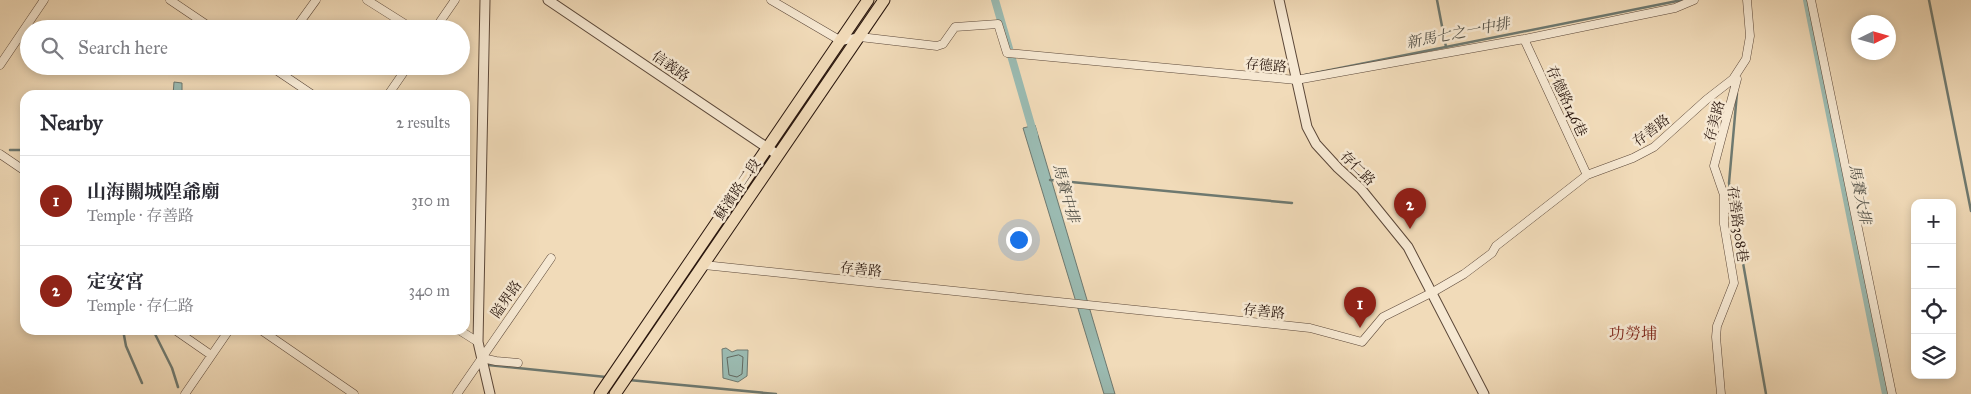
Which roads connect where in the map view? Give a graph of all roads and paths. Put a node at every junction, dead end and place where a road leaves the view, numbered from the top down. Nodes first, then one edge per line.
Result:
1 (44, 0) edge
2 (316, 0) edge
3 (367, 0) edge
4 (455, 0) edge
5 (485, 0) edge
6 (548, 0) edge
7 (771, 0) edge
8 (868, 0) edge
9 (884, 0) edge
10 (1279, 0) edge
11 (1694, 0) edge
12 (1747, 0) edge
13 (1812, 0) edge
14 (174, 1) edge
15 (30, 20) edge
16 (200, 20) edge
17 (302, 20) edge
18 (399, 20) edge
19 (441, 20) edge
20 (20, 35) edge
21 (860, 37) junction
22 (1524, 39) junction
23 (841, 41) junction
24 (0, 65) edge
25 (283, 75) edge
26 (402, 75) edge
27 (1733, 79) junction
28 (1296, 80) junction
29 (306, 90) edge
30 (391, 90) edge
31 (767, 148) junction
32 (0, 154) edge
33 (778, 155) junction
34 (20, 168) edge
35 (1587, 174) junction
36 (1717, 174) joint
37 (551, 258) dead end
38 (704, 265) junction
39 (1433, 292) junction
40 (182, 335) edge
41 (225, 335) edge
42 (268, 335) edge
43 (468, 335) edge
44 (478, 342) junction
45 (211, 355) junction
46 (482, 358) junction
47 (518, 363) dead end
48 (185, 394) edge
49 (354, 394) edge
50 (457, 394) edge
51 (490, 394) edge
52 (600, 394) edge
53 (615, 394) edge
54 (1484, 394) edge
55 (1721, 394) edge
56 (1892, 394) edge

1 - 15 street
2 - 17 street
3 - 18 street
4 - 19 street
5 - 44 street, 隘界路
6 - 31 street, 信義路
7 - 23 street
8 - 23 main road, 蘇濱路二段
9 - 21 main road, 蘇濱路二段
10 - 28 street, 存仁路
11 - 22 street, 存德路
12 - 27 street
13 - 56 street
14 - 16 street
20 - 24 street
21 - 23 street
21 - 28 street, 存德路
21 - 33 main road, 蘇濱路二段
22 - 28 street, 存德路
22 - 35 street, 存德路146巷
23 - 31 main road, 蘇濱路二段
25 - 29 street
26 - 30 street
27 - 35 street, 存善路
27 - 36 street, 存美路
28 - 39 street, 存仁路
31 - 33 street, 信義路
31 - 52 main road, 蘇濱路二段
32 - 34 street
33 - 38 main road, 蘇濱路二段
35 - 39 street, 存善路
36 - 55 street, 存善路308巷
37 - 46 street, 隘界路
38 - 39 street, 存善路
38 - 53 main road, 蘇濱路二段
39 - 54 street, 存仁路
40 - 45 street
41 - 45 street
42 - 49 street
43 - 44 street
44 - 46 street, 隘界路
45 - 48 street
46 - 47 street
46 - 50 street
46 - 51 street

